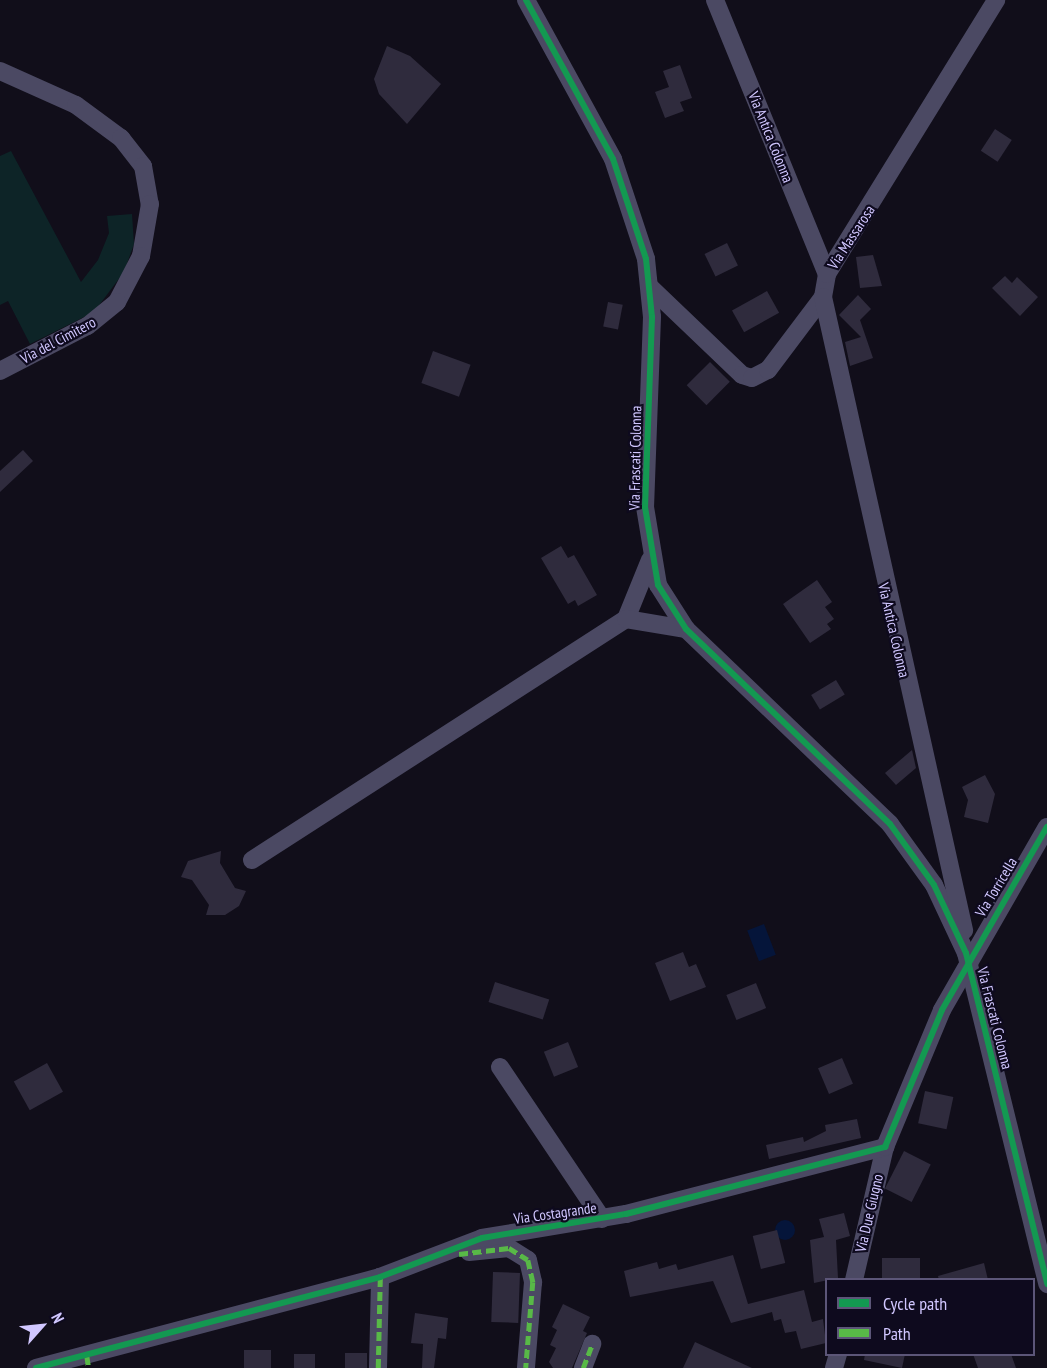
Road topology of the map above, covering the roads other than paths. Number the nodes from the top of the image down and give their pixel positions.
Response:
1 (526, 0) edge
2 (715, 0) edge
3 (996, 0) edge
4 (0, 71) edge
5 (827, 274) junction
6 (650, 287) junction
7 (823, 297) junction
8 (0, 371) edge
9 (651, 555) junction
10 (626, 619) junction
11 (686, 629) junction
12 (1047, 827) edge
13 (252, 861) dead end
14 (968, 961) junction
15 (500, 1067) dead end
16 (885, 1147) junction
17 (602, 1219) junction
18 (1040, 1241) edge
19 (426, 1259) junction
20 (380, 1277) junction
21 (855, 1278) edge
22 (1031, 1278) edge
23 (1047, 1284) edge
24 (592, 1344) dead end
25 (88, 1362) edge
26 (36, 1368) edge
27 (378, 1368) edge
28 (526, 1368) edge
29 (583, 1368) edge

1 - 6 street, Via Frascati Colonna
2 - 5 street, Via Antica Colonna
3 - 5 street, Via Massarosa
4 - 8 street, Via del Cimitero
5 - 7 street, Via Massarosa
6 - 7 street, Via Massarosa
6 - 9 street, Via Frascati Colonna
7 - 14 street, Via Antica Colonna
9 - 10 street
9 - 11 street, Via Frascati Colonna
10 - 11 street
10 - 13 street
11 - 14 street, Via Frascati Colonna
12 - 14 street, Via Torricella
14 - 16 street
14 - 18 street, Via Frascati Colonna
15 - 17 street
16 - 17 street, Via Costagrande
16 - 21 street, Via Due Giugno
17 - 19 street, Via Costagrande
18 - 22 street
18 - 23 street, Via Frascati Colonna
19 - 20 street, Via Costagrande
19 - 28 street
20 - 25 street, Via Costagrande
20 - 27 street
24 - 29 street
25 - 26 street, Via Costagrande

